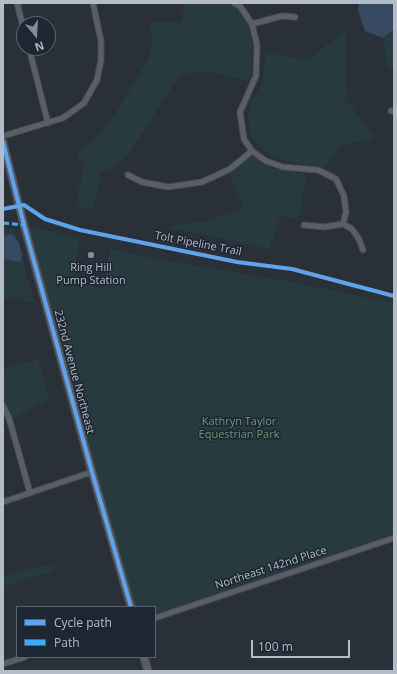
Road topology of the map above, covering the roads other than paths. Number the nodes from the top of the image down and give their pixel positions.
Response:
1 (17, 3) edge
2 (93, 3) edge
3 (234, 3) edge
4 (20, 16) edge
5 (295, 17) dead end
6 (252, 24) junction
7 (31, 56) edge
8 (48, 123) junction
9 (3, 136) edge
10 (3, 142) edge
11 (252, 151) junction
12 (128, 175) dead end
13 (343, 224) junction
14 (304, 225) dead end
15 (362, 250) dead end
16 (3, 406) edge
17 (92, 472) junction
18 (30, 493) junction
19 (3, 502) edge
20 (394, 538) edge
21 (131, 606) edge
22 (156, 618) edge
23 (22, 658) edge
24 (144, 658) edge
25 (3, 664) edge
26 (148, 671) edge

1 - 4 street
2 - 8 street
3 - 6 street
5 - 6 street
6 - 11 street
7 - 8 street
8 - 9 street
10 - 17 street, 232nd Avenue Northeast
11 - 12 street
11 - 13 street
13 - 14 street
13 - 15 street
16 - 18 street
17 - 18 street
17 - 21 street, 232nd Avenue Northeast
18 - 19 street
20 - 22 street, Northeast 142nd Place
23 - 25 street
24 - 26 street

